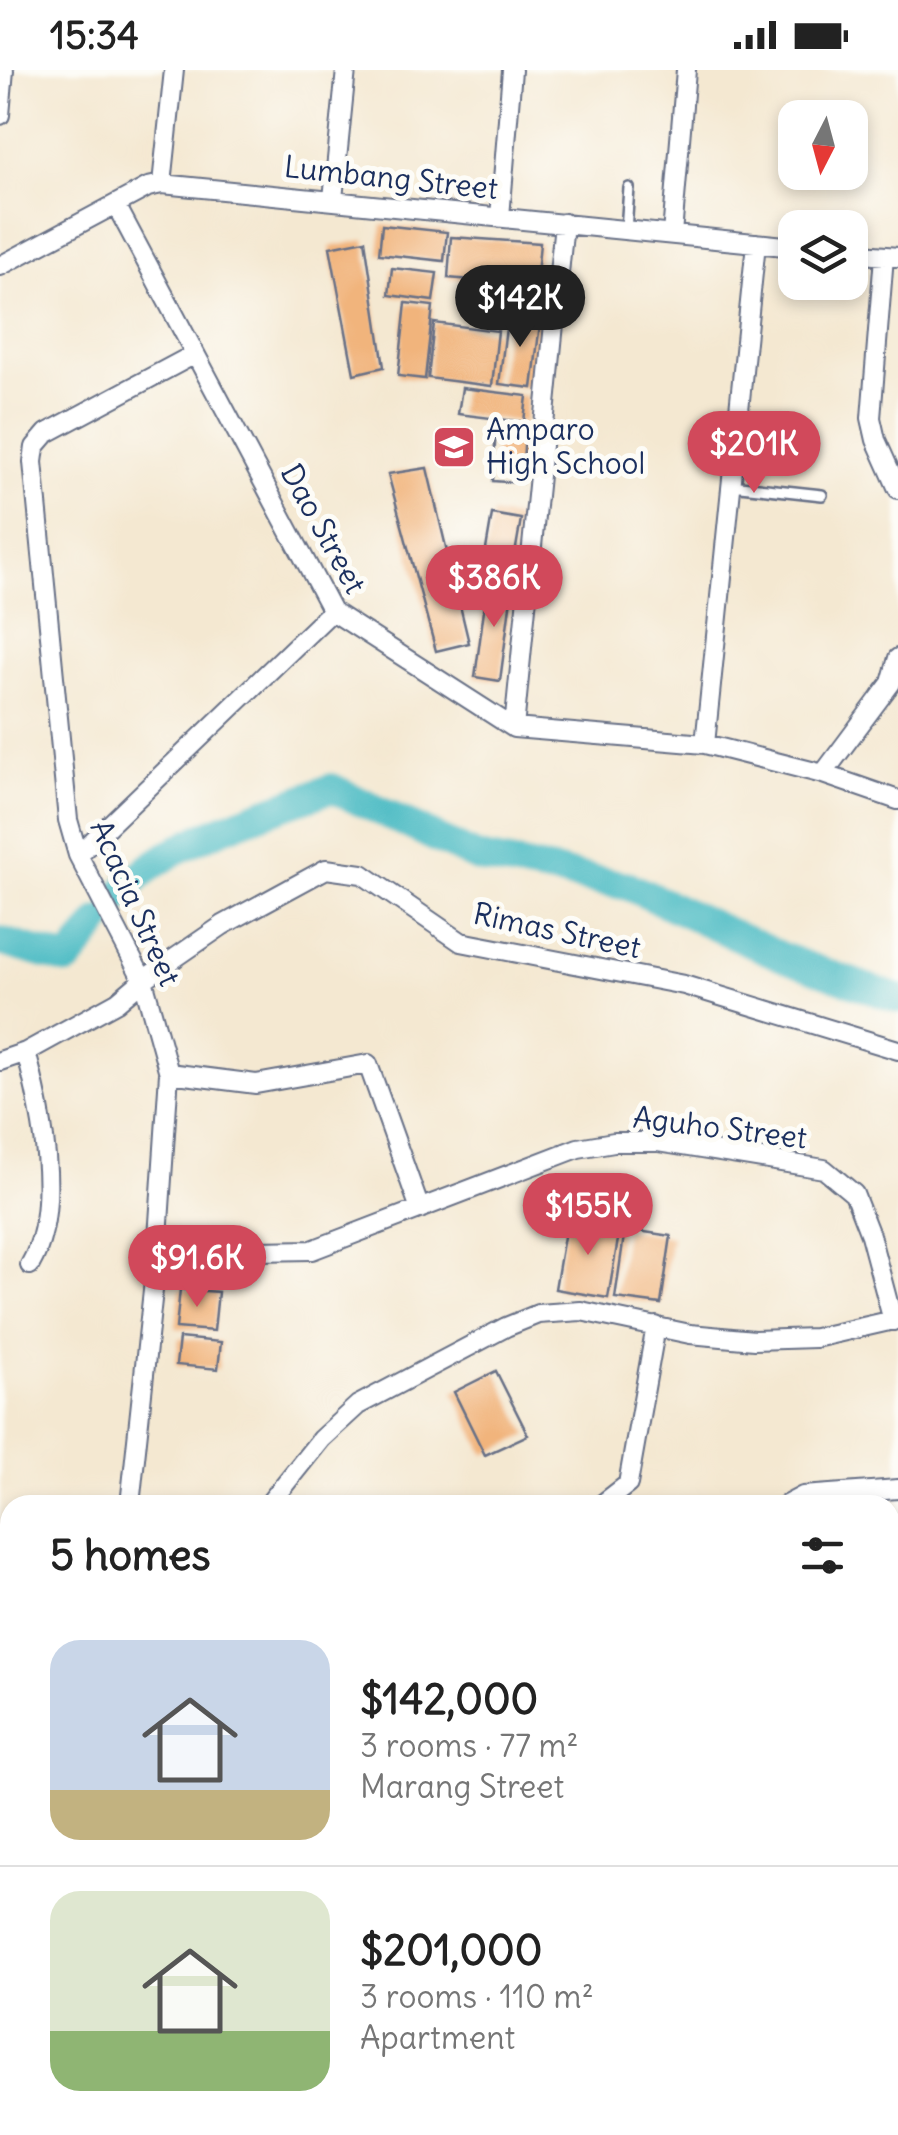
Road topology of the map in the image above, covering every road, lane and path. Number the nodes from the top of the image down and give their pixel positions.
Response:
1 (4, 70) edge
2 (174, 70) edge
3 (346, 70) edge
4 (512, 70) edge
5 (686, 70) edge
6 (0, 115) edge
7 (162, 184) junction
8 (629, 188) dead end
9 (333, 200) junction
10 (116, 205) junction
11 (500, 217) junction
12 (564, 223) junction
13 (626, 230) junction
14 (672, 234) junction
15 (756, 243) junction
16 (778, 245) edge
17 (891, 257) edge
18 (0, 266) edge
19 (472, 296) dead end
20 (556, 304) junction
21 (195, 354) junction
22 (732, 484) junction
23 (898, 489) edge
24 (822, 494) dead end
25 (332, 611) junction
26 (898, 658) edge
27 (514, 728) junction
28 (705, 744) junction
29 (823, 774) junction
30 (898, 800) edge
31 (78, 856) junction
32 (143, 980) junction
33 (898, 1050) edge
34 (26, 1052) junction
35 (0, 1061) edge
36 (169, 1073) junction
37 (420, 1209) junction
38 (157, 1252) junction
39 (30, 1265) dead end
40 (896, 1320) edge
41 (656, 1326) junction
42 (898, 1489) edge
43 (131, 1495) edge
44 (276, 1495) edge
45 (614, 1495) edge
46 (817, 1495) edge

1 - 6 street
2 - 7 street
3 - 9 street
4 - 11 street
5 - 14 street
7 - 9 street, Lumbang Street
7 - 10 street, Lumbang Street
8 - 13 lane
9 - 11 street, Lumbang Street
10 - 18 street, Lumbang Street
10 - 21 street, Dao Street
11 - 12 street, Lumbang Street
12 - 13 street, Lumbang Street
12 - 20 street
13 - 14 street, Lumbang Street
14 - 15 street, Lumbang Street
15 - 16 street, Lumbang Street
15 - 22 street
17 - 23 street
19 - 20 lane
20 - 27 street
21 - 25 street, Dao Street
21 - 31 street, Acacia Street
22 - 24 lane
22 - 28 street
25 - 27 street, Dao Street
25 - 31 street
26 - 29 street
27 - 28 street, Dao Street
28 - 29 street, Dao Street
29 - 30 street, Dao Street
31 - 32 street, Acacia Street
32 - 33 street, Rimas Street
32 - 34 street, Rimas Street
32 - 36 street, Acacia Street
34 - 35 street, Rimas Street
34 - 39 street
36 - 37 street
36 - 38 street, Acacia Street
37 - 38 street, Aguho Street
37 - 40 street, Aguho Street
38 - 43 street, Acacia Street
40 - 41 street
41 - 44 street
41 - 45 street
42 - 46 street

